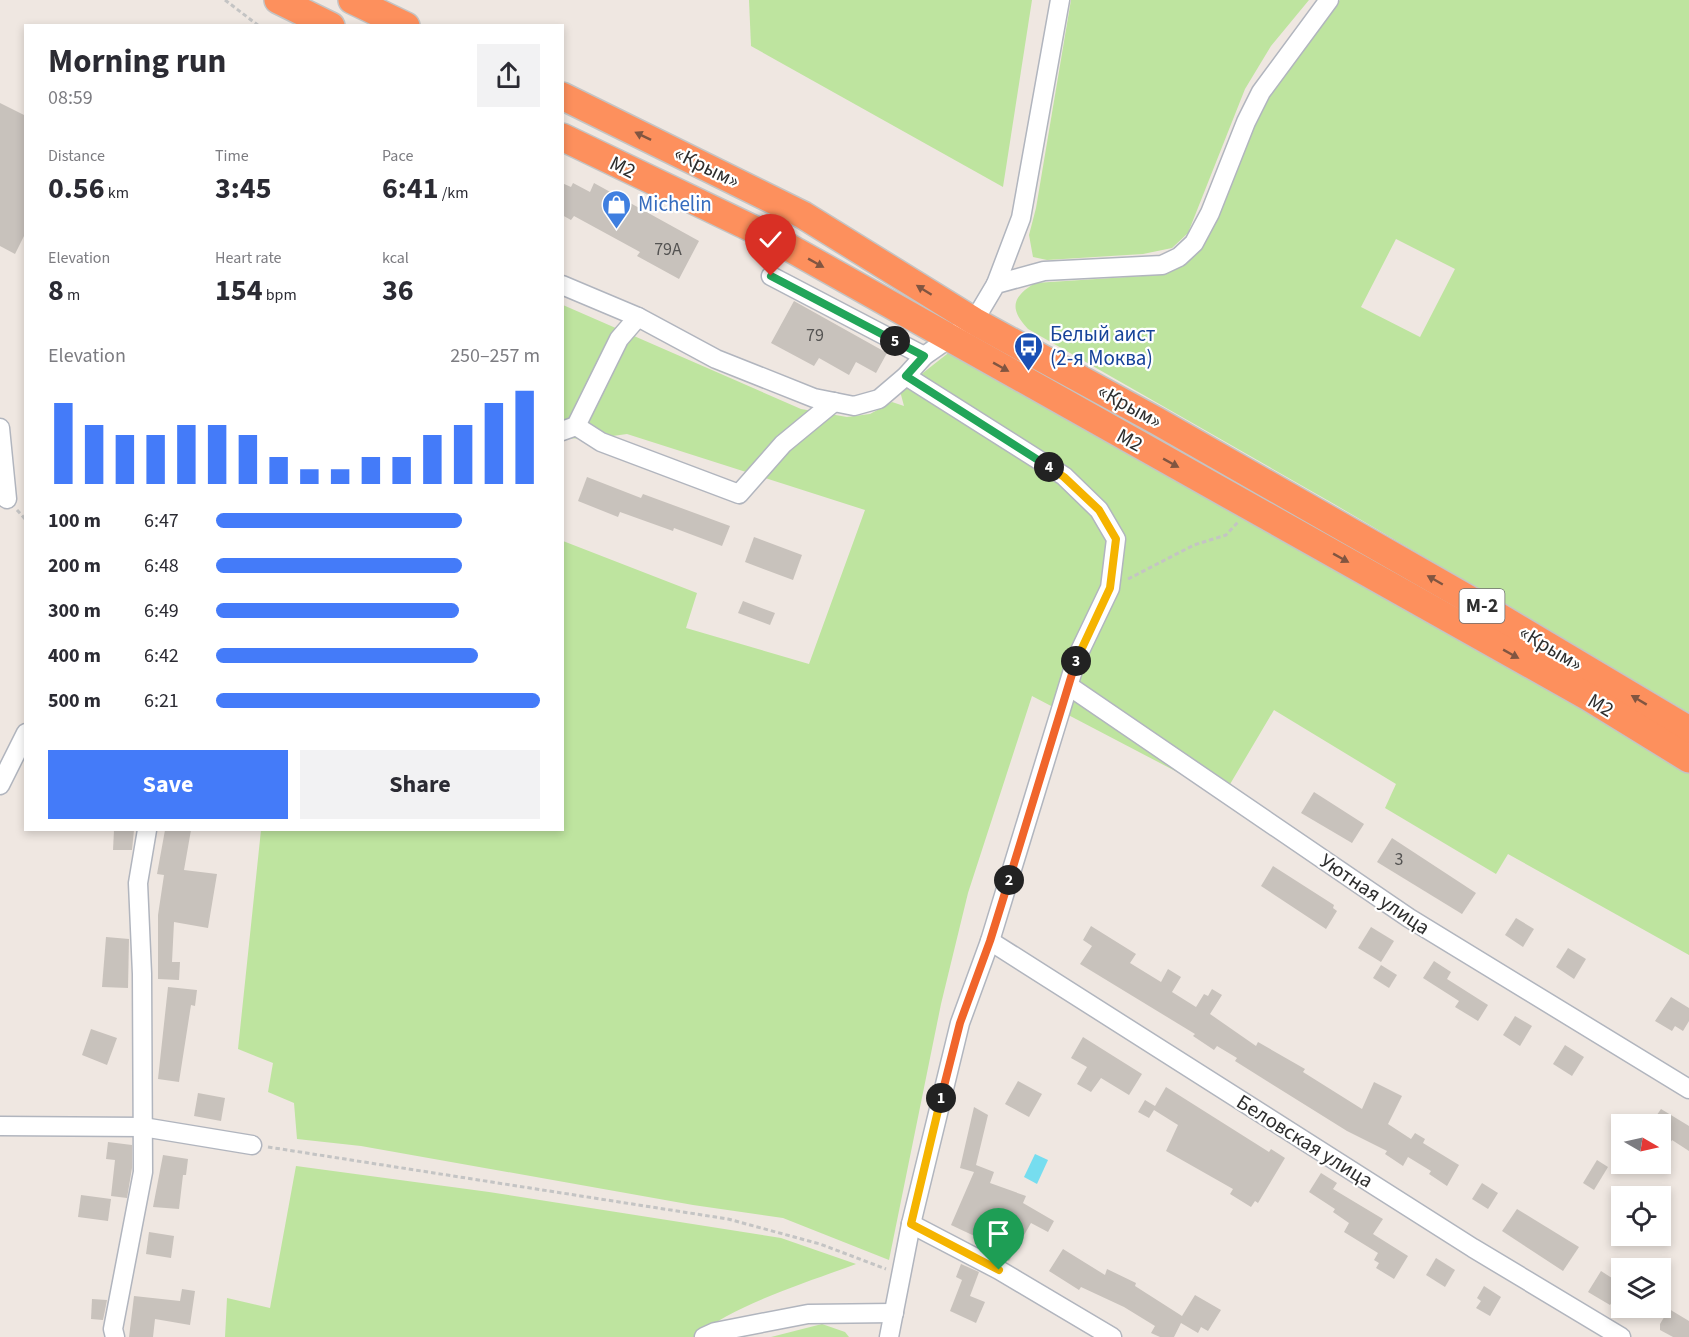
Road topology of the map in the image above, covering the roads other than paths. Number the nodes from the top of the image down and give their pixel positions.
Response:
1 (278, 0) edge
2 (352, 0) edge
3 (1060, 0) edge
4 (1329, 0) edge
5 (327, 24) edge
6 (402, 24) edge
7 (564, 97) edge
8 (564, 138) edge
9 (771, 276) dead end
10 (996, 284) junction
11 (564, 286) edge
12 (638, 317) junction
13 (974, 321) junction
14 (950, 339) junction
15 (924, 356) junction
16 (906, 376) junction
17 (834, 402) junction
18 (0, 428) edge
19 (569, 429) edge
20 (7, 499) dead end
21 (1069, 686) junction
22 (1689, 730) edge
23 (24, 736) edge
24 (15, 752) junction
25 (1689, 759) edge
26 (0, 765) edge
27 (0, 785) edge
28 (147, 831) edge
29 (990, 941) junction
30 (1689, 1089) edge
31 (0, 1126) edge
32 (143, 1127) junction
33 (252, 1145) road end
34 (911, 1224) junction
35 (894, 1313) junction
36 (115, 1337) edge
37 (704, 1337) edge
38 (889, 1337) edge
39 (1112, 1337) edge
40 (1621, 1337) edge

1 - 5 highway
2 - 6 highway
3 - 10 street
4 - 10 street
13 -> 7 highway, «Крым» / М-2
8 -> 14 highway, М2
9 - 15 street
10 - 13 street
11 - 12 street
12 - 17 street
12 - 19 street
13 - 14 street
22 -> 13 highway, «Крым» / М-2
14 - 15 street
14 -> 25 highway, М2
15 - 16 street
16 - 17 street
16 - 21 street
17 - 19 street
18 - 20 street
21 - 29 street
21 - 30 street, Уютная улица
23 - 24 street
24 - 26 street
24 - 27 street
28 - 32 street
29 - 34 street
29 - 40 street, Беловская улица
31 - 32 street
32 - 33 street
32 - 36 street
34 - 35 street
34 - 39 street
35 - 37 street
35 - 38 street

